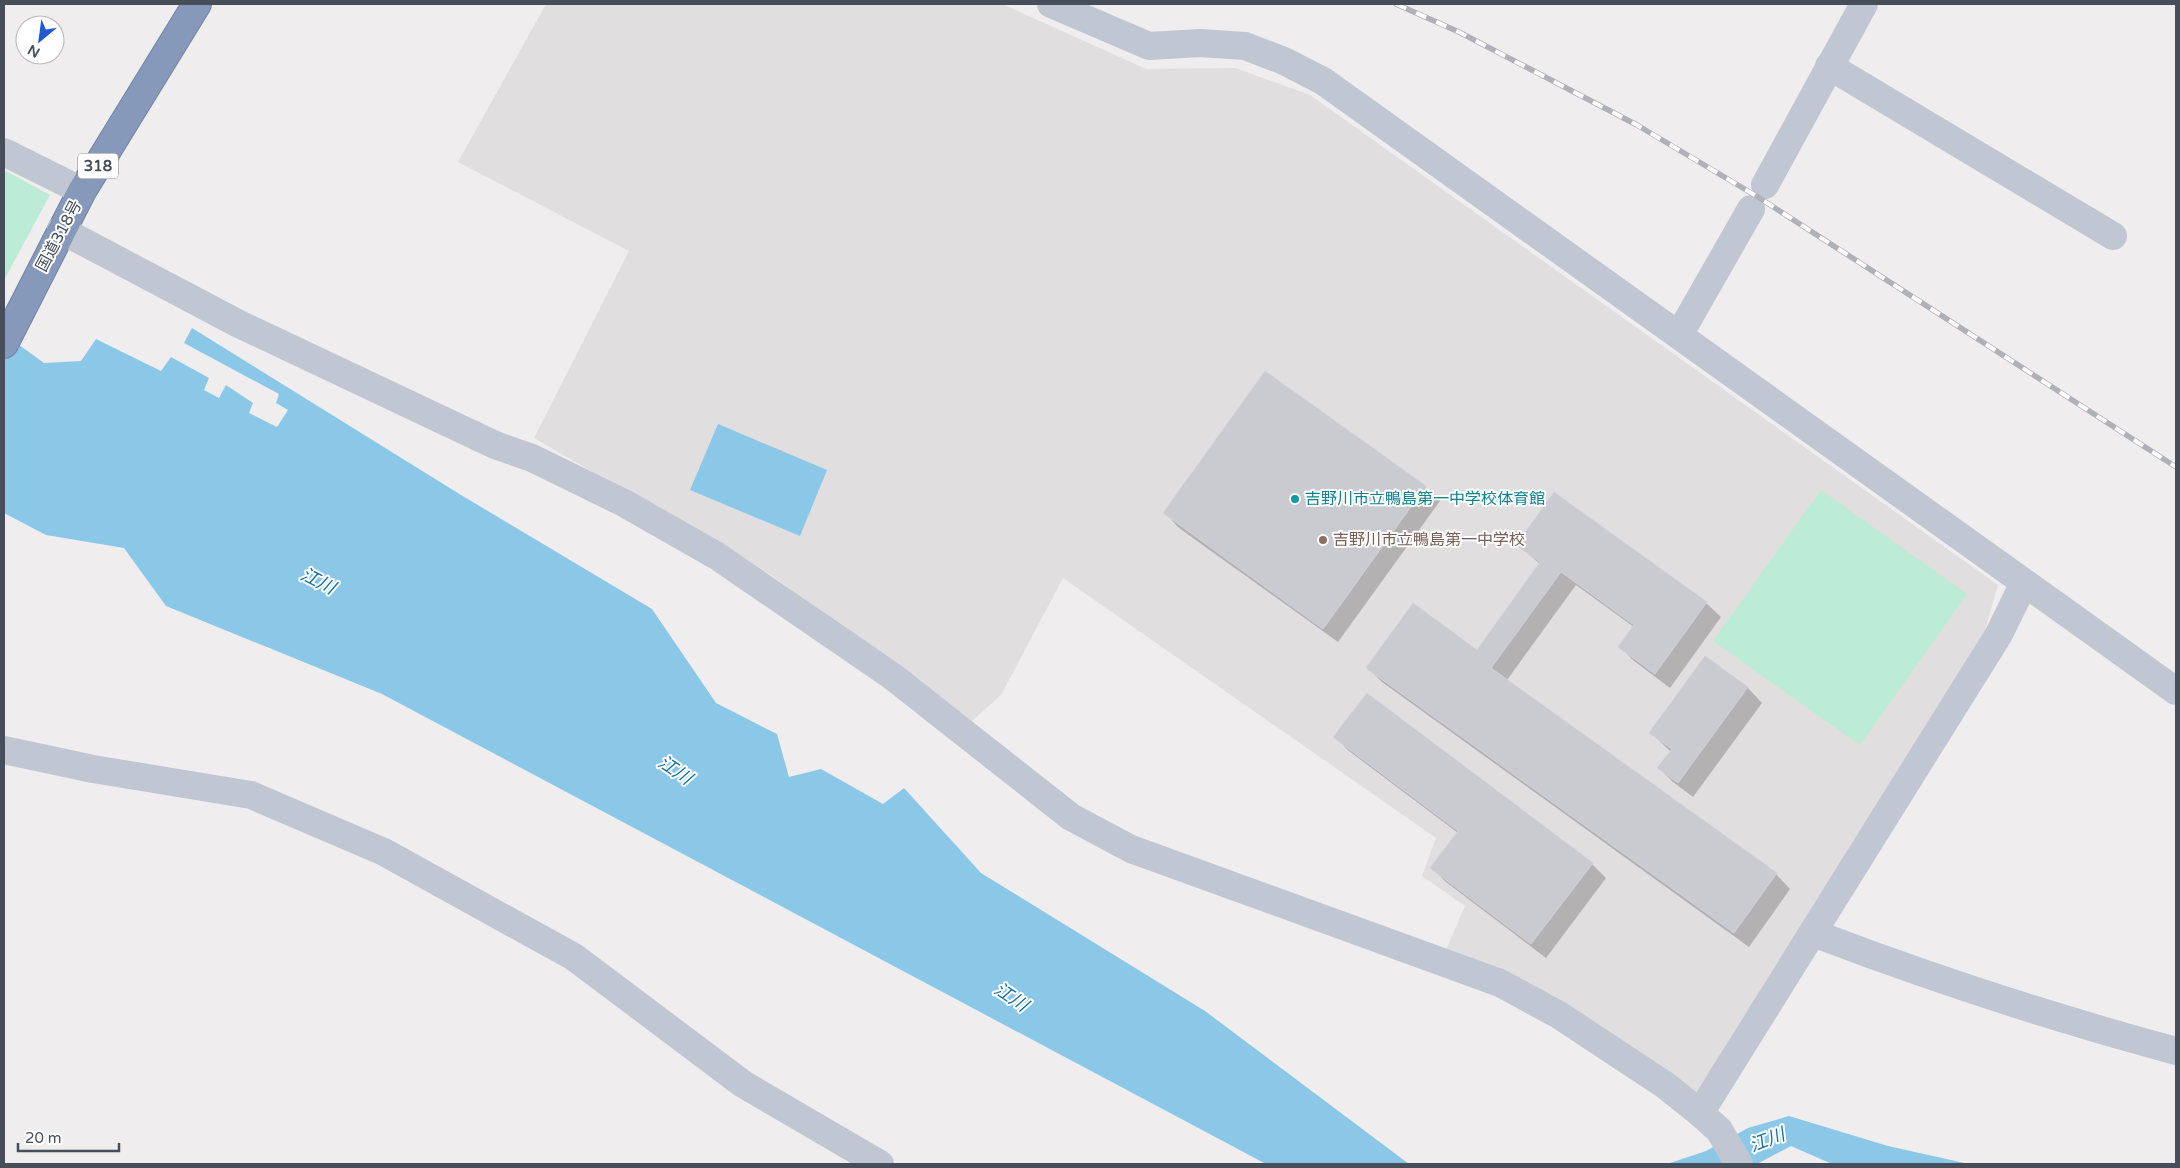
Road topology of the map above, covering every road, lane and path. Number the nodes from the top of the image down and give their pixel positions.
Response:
1 (197, 4) edge
2 (1051, 4) edge
3 (1864, 4) edge
4 (1829, 66) junction
5 (4, 152) edge
6 (1765, 184) dead end
7 (82, 191) junction
8 (1752, 209) dead end
9 (61, 230) junction
10 (2113, 236) dead end
11 (1679, 335) junction
12 (6, 339) edge
13 (2024, 583) junction
14 (2176, 691) edge
15 (4, 750) edge
16 (1813, 933) junction
17 (2176, 1051) edge
18 (1709, 1122) junction
19 (880, 1164) edge
20 (1739, 1164) edge

1 - 7 highway, 国道318号 / 318
2 - 11 street
3 - 4 street
4 - 6 street
4 - 10 street
5 - 7 street
7 - 9 highway, 国道318号 / 318
8 - 11 street
9 - 12 highway, 国道318号 / 318
9 - 18 street
11 - 13 street
13 - 14 street
13 - 16 street
15 - 19 street
16 - 17 street
16 - 18 street
18 - 20 street

